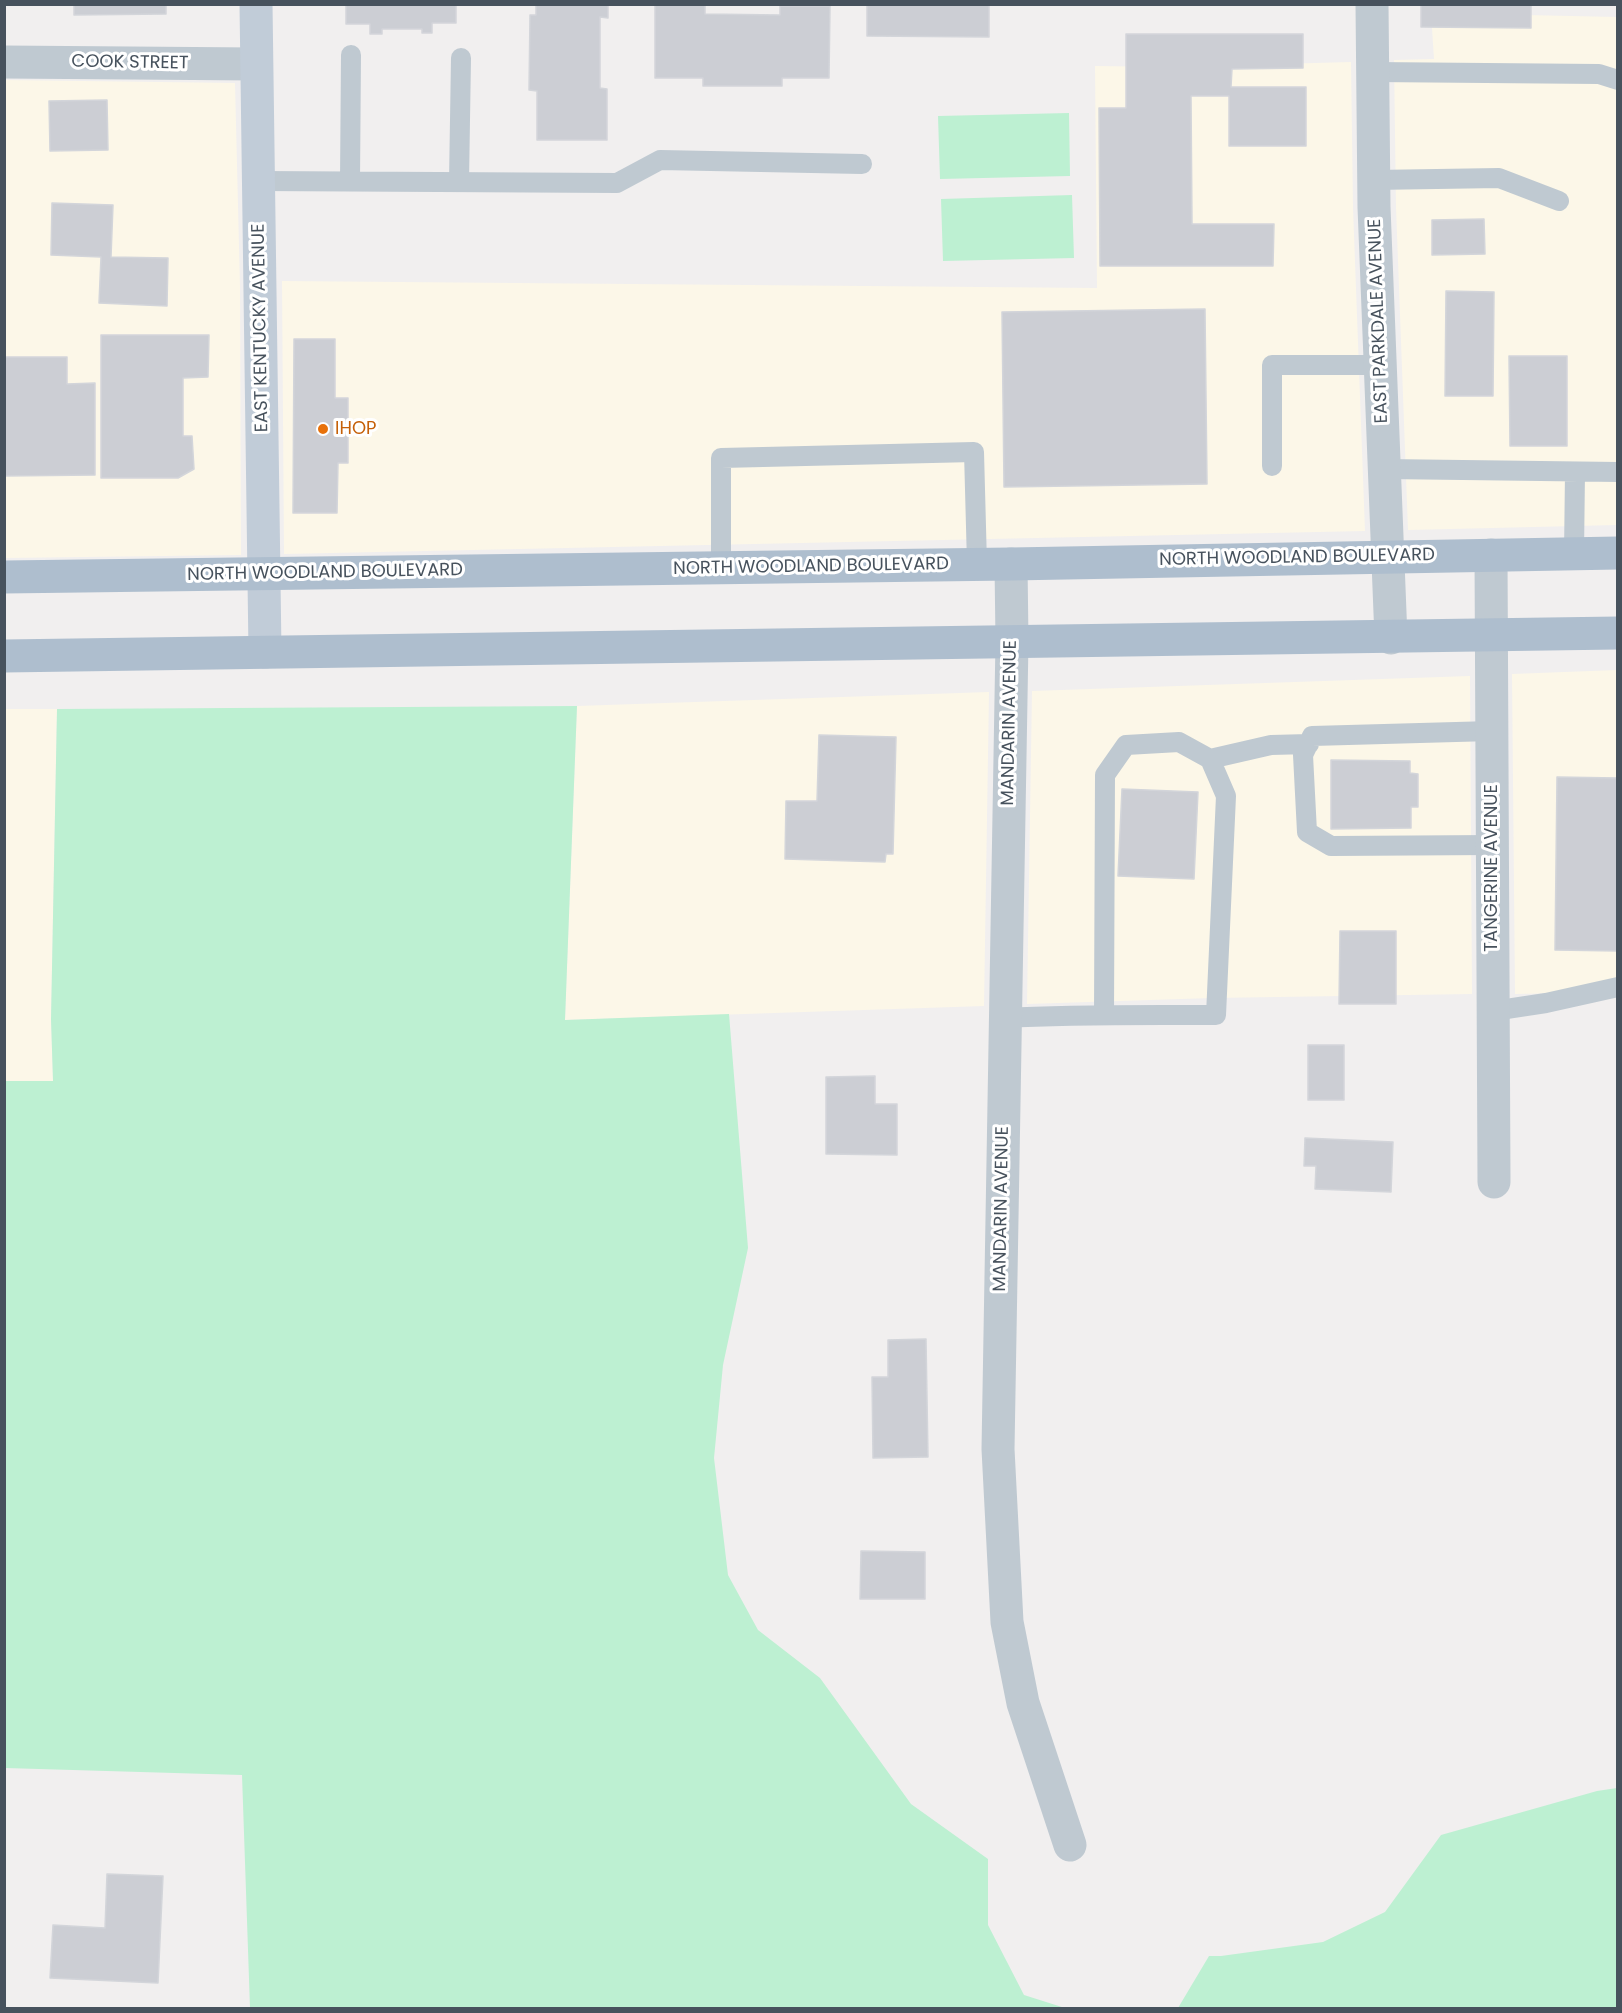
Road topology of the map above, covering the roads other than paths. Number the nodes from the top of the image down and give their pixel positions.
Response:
1 (256, 4) edge
2 (1372, 4) edge
3 (351, 54) dead end
4 (461, 58) dead end
5 (4, 62) edge
6 (256, 64) junction
7 (1373, 72) junction
8 (1617, 80) edge
9 (862, 164) dead end
10 (1374, 180) junction
11 (259, 181) junction
12 (350, 181) junction
13 (459, 182) junction
14 (1559, 201) dead end
15 (1381, 365) junction
16 (1272, 466) dead end
17 (1385, 469) junction
18 (1575, 472) junction
19 (1617, 472) edge
20 (1617, 553) edge
21 (1574, 554) junction
22 (1491, 555) junction
23 (1388, 556) junction
24 (977, 564) junction
25 (1011, 564) junction
26 (721, 568) junction
27 (263, 573) junction
28 (4, 577) edge
29 (1617, 633) edge
30 (1491, 635) junction
31 (1391, 638) junction
32 (1012, 641) junction
33 (265, 652) junction
34 (4, 656) edge
35 (1492, 731) junction
36 (1308, 744) junction
37 (1210, 759) junction
38 (1492, 845) junction
39 (1617, 987) edge
40 (1493, 1011) junction
41 (1104, 1015) junction
42 (1005, 1018) junction
43 (1494, 1182) dead end
44 (1070, 1845) dead end

1 - 6 street, EAST KENTUCKY AVENUE
2 - 7 street, EAST PARKDALE AVENUE
3 - 12 lane
4 - 13 lane
5 - 6 street, COOK STREET
6 - 11 street, EAST KENTUCKY AVENUE
7 - 8 lane
7 - 10 street, EAST PARKDALE AVENUE
9 - 13 lane
10 - 14 lane
10 - 15 street, EAST PARKDALE AVENUE
11 - 12 lane
11 - 27 street, EAST KENTUCKY AVENUE
12 - 13 lane
15 - 16 lane
15 - 17 street, EAST PARKDALE AVENUE
17 - 18 lane
17 - 23 street, EAST PARKDALE AVENUE
18 - 19 lane
18 - 21 lane
20 - 21 main road, NORTH WOODLAND BOULEVARD
21 - 22 main road, NORTH WOODLAND BOULEVARD
22 - 23 main road, NORTH WOODLAND BOULEVARD
22 - 30 street, TANGERINE AVENUE
23 - 25 main road, NORTH WOODLAND BOULEVARD
23 - 31 street, EAST PARKDALE AVENUE
24 - 25 main road, NORTH WOODLAND BOULEVARD
24 - 26 main road, NORTH WOODLAND BOULEVARD
24 - 26 lane
25 - 32 street, MANDARIN AVENUE
26 - 27 main road, NORTH WOODLAND BOULEVARD
27 - 28 main road, NORTH WOODLAND BOULEVARD
27 - 33 street, EAST KENTUCKY AVENUE
29 - 30 main road
30 - 31 main road
30 - 35 street, TANGERINE AVENUE
31 - 32 main road
32 - 33 main road
32 - 42 street, MANDARIN AVENUE
33 - 34 main road
35 - 36 lane
35 - 38 street, TANGERINE AVENUE
36 - 37 lane
36 - 38 lane
37 - 41 lane
37 - 41 lane
38 - 40 street, TANGERINE AVENUE
39 - 40 lane
40 - 43 street, TANGERINE AVENUE
41 - 42 lane
42 - 44 street, MANDARIN AVENUE

